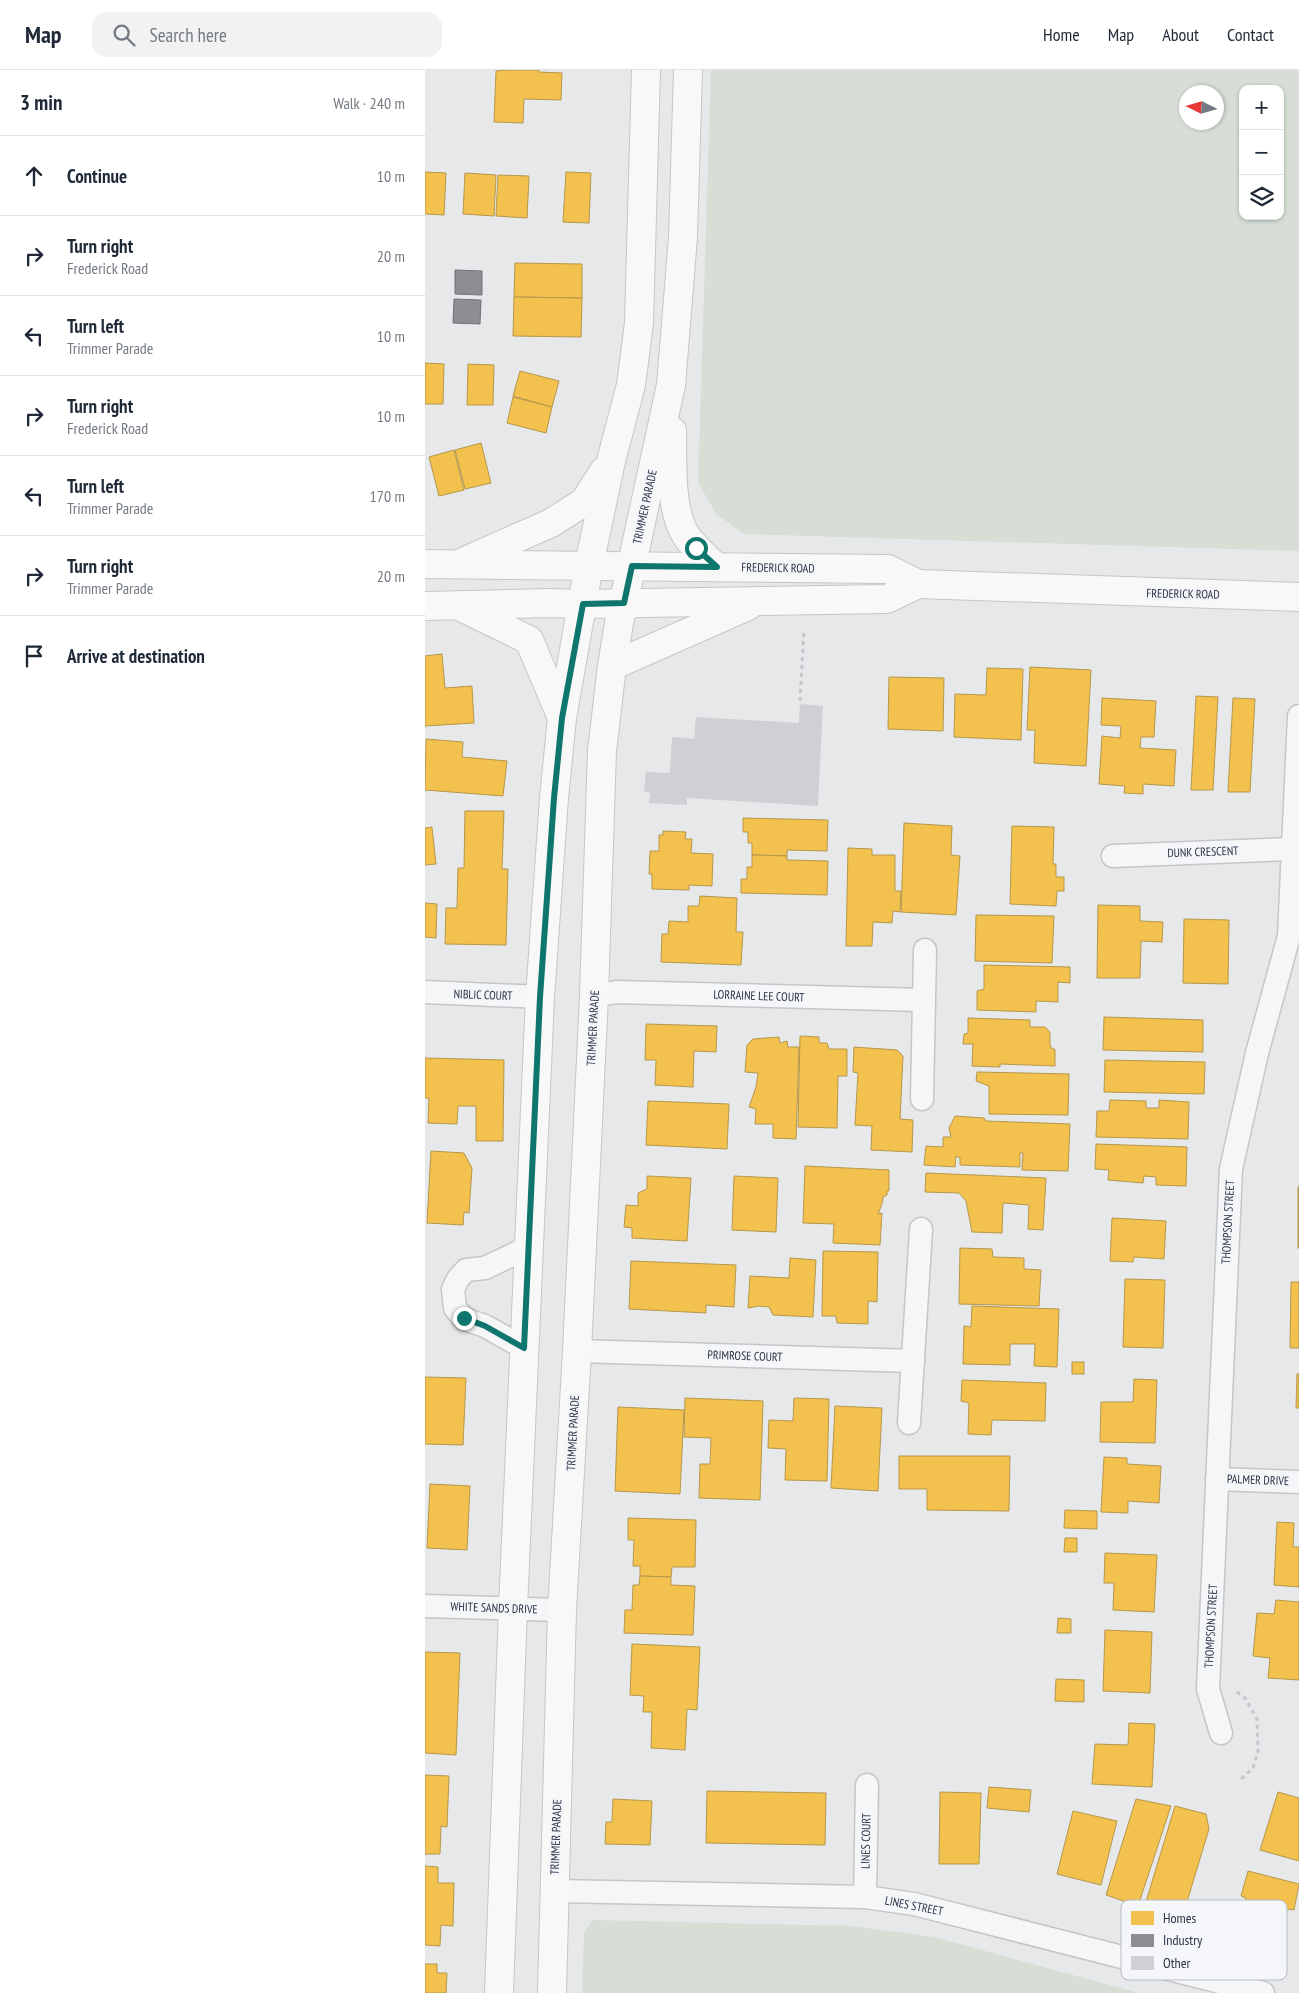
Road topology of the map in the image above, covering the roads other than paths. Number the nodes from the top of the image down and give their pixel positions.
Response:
1 (646, 70) edge
2 (688, 70) edge
3 (671, 384) junction
4 (611, 461) junction
5 (425, 564) edge
6 (459, 564) junction
7 (589, 565) junction
8 (632, 566) junction
9 (717, 567) junction
10 (917, 584) junction
11 (1299, 597) edge
12 (756, 602) junction
13 (624, 603) junction
14 (583, 604) junction
15 (425, 606) edge
16 (458, 606) junction
17 (612, 666) junction
18 (1299, 716) edge
19 (562, 718) junction
20 (1292, 849) junction
21 (1113, 856) dead end
22 (925, 950) dead end
23 (425, 992) edge
24 (594, 996) junction
25 (540, 997) junction
26 (923, 1000) junction
27 (922, 1099) dead end
28 (921, 1229) dead end
29 (529, 1248) junction
30 (524, 1348) junction
31 (577, 1351) junction
32 (913, 1361) junction
33 (909, 1423) dead end
34 (1217, 1479) junction
35 (1299, 1482) edge
36 (425, 1606) edge
37 (513, 1608) junction
38 (562, 1610) junction
39 (1221, 1733) dead end
40 (867, 1785) dead end
41 (555, 1891) junction
42 (865, 1897) junction
43 (1121, 1957) edge
44 (1212, 1980) edge
45 (499, 1993) edge
46 (552, 1993) edge
47 (1263, 1993) edge

1 - 4 main road
2 - 3 main road, TRIMMER PARADE
3 - 8 main road, TRIMMER PARADE
3 - 9 main road
4 - 6 main road
4 - 7 main road
5 - 6 main road, FREDERICK ROAD
6 - 7 main road, FREDERICK ROAD
7 - 8 main road, FREDERICK ROAD
7 - 14 main road
8 - 9 main road, FREDERICK ROAD
8 - 13 main road, TRIMMER PARADE
9 - 10 main road, FREDERICK ROAD
10 - 11 main road, FREDERICK ROAD
10 - 12 main road, FREDERICK ROAD
12 - 13 main road, FREDERICK ROAD
12 - 17 main road
13 - 14 main road, FREDERICK ROAD
13 - 17 main road, TRIMMER PARADE
14 - 16 main road, FREDERICK ROAD
14 - 19 main road
15 - 16 main road, FREDERICK ROAD
16 - 19 main road
17 - 24 main road, TRIMMER PARADE
18 - 20 street, THOMPSON STREET
19 - 25 main road
20 - 21 street, DUNK CRESCENT
20 - 34 street, THOMPSON STREET
22 - 26 street
23 - 25 street, NIBLIC COURT
24 - 26 street, LORRAINE LEE COURT
24 - 31 main road, TRIMMER PARADE
25 - 29 main road
26 - 27 street
28 - 32 street
29 - 30 main road
29 - 30 street
30 - 37 main road
31 - 32 street, PRIMROSE COURT
31 - 38 main road, TRIMMER PARADE
32 - 33 street
34 - 35 street, PALMER DRIVE
34 - 39 street, THOMPSON STREET
36 - 37 street, WHITE SANDS DRIVE
37 - 38 street, WHITE SANDS DRIVE
37 - 45 main road
38 - 41 main road, TRIMMER PARADE
40 - 42 street, LINES COURT
41 - 42 street, LINES STREET
41 - 46 main road, TRIMMER PARADE
42 - 43 street, LINES STREET
44 - 47 street, LINES STREET

